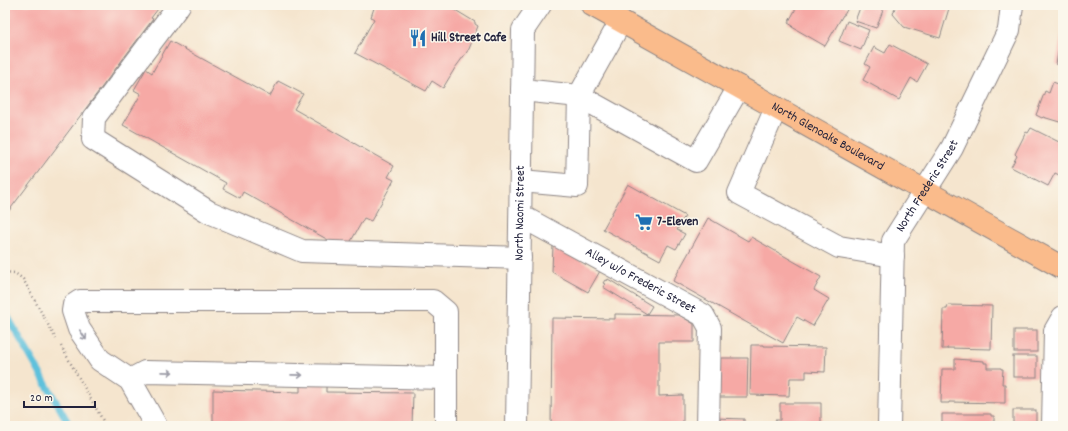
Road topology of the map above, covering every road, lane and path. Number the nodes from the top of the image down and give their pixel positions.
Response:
1 (179, 5) edge
2 (540, 5) edge
3 (592, 5) edge
4 (1012, 5) edge
5 (621, 21) junction
6 (739, 87) junction
7 (522, 90) junction
8 (579, 96) junction
9 (776, 108) junction
10 (521, 181) junction
11 (925, 191) junction
12 (520, 216) junction
13 (893, 256) junction
14 (520, 258) junction
15 (1063, 268) edge
16 (5, 272) edge
17 (1063, 317) edge
18 (56, 339) dead end
19 (60, 346) dead end
20 (446, 378) junction
21 (130, 380) junction
22 (106, 426) edge
23 (156, 426) edge
24 (446, 426) edge
25 (517, 426) edge
26 (708, 426) edge
27 (889, 426) edge
28 (1053, 426) edge

1 - 14 street
2 - 7 street, North Naomi Street
3 - 5 main road, North Glenoaks Boulevard
4 - 11 street, North Frederic Street
5 - 6 main road, North Glenoaks Boulevard
5 - 8 street
6 - 8 street
6 - 9 main road, North Glenoaks Boulevard
7 - 8 street
7 - 10 street, North Naomi Street
8 - 10 street
9 - 11 main road, North Glenoaks Boulevard
9 - 13 street
10 - 12 street, North Naomi Street
11 - 13 street, North Frederic Street
11 - 15 main road, North Glenoaks Boulevard
12 - 14 street, North Naomi Street
12 - 26 street, Alley w/o Frederic Street
13 - 27 street, North Frederic Street
14 - 25 street, North Naomi Street
16 - 18 path
17 - 28 street
19 - 22 path
21 -> 20 street
20 -> 21 street
20 - 24 street
21 - 23 street

